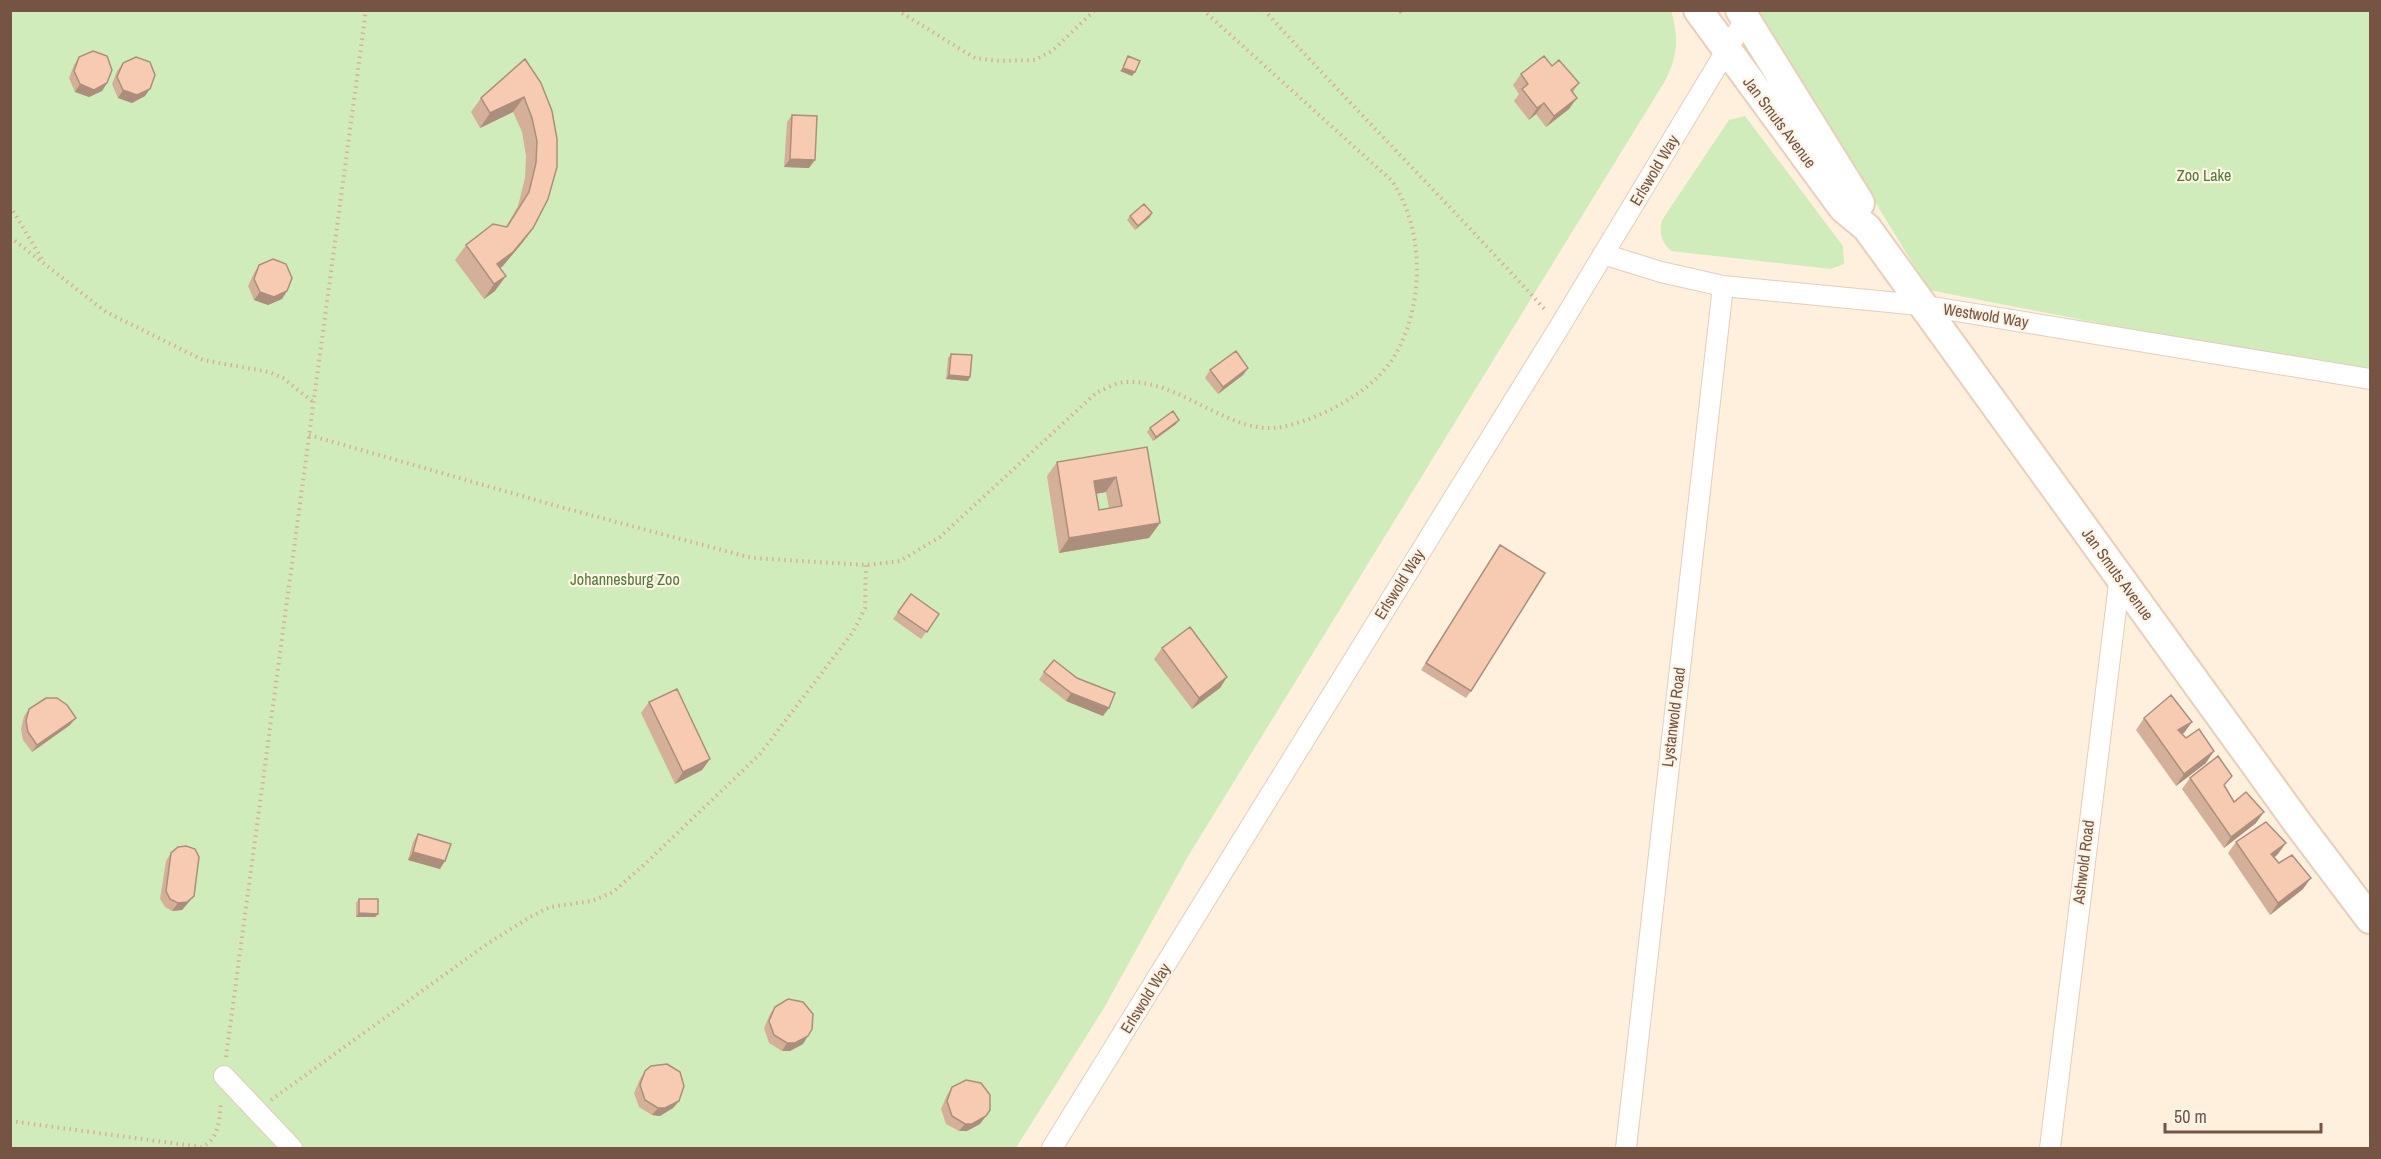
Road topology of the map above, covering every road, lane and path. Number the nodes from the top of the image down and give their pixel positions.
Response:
1 (366, 10) edge
2 (897, 10) edge
3 (1095, 10) edge
4 (1203, 10) edge
5 (1264, 10) edge
6 (1698, 10) edge
7 (1743, 14) edge
8 (1727, 51) junction
9 (10, 206) edge
10 (1867, 228) junction
11 (10, 237) edge
12 (1603, 254) junction
13 (44, 262) junction
14 (1723, 286) junction
15 (1920, 305) junction
16 (1560, 326) junction
17 (2370, 380) edge
18 (314, 402) junction
19 (309, 435) junction
20 (866, 565) junction
21 (2120, 576) junction
22 (2370, 920) edge
23 (224, 1076) junction
24 (256, 1110) junction
25 (10, 1121) edge
26 (292, 1149) edge
27 (1052, 1149) edge
28 (1626, 1149) edge
29 (2050, 1149) edge

1 - 18 path
2 - 3 path
4 - 20 path
5 - 16 path
6 - 8 main road, Jan Smuts Avenue
7 - 8 street, Erlswold Way
7 - 10 main road, Jan Smuts Avenue
8 - 10 main road, Jan Smuts Avenue
8 - 12 street, Erlswold Way
9 - 13 path
10 - 15 main road, Jan Smuts Avenue
11 - 13 path
12 - 14 street, Westwold Way
12 - 16 street, Erlswold Way
13 - 18 path
14 - 15 street, Westwold Way
14 - 28 street, Lystanwold Road
15 - 17 street, Westwold Way
15 - 21 main road, Jan Smuts Avenue
16 - 27 street, Erlswold Way
18 - 19 path
19 - 20 path
19 - 23 path
20 - 24 path
21 - 22 main road, Jan Smuts Avenue
21 - 29 street, Ashwold Road
23 - 24 street
23 - 25 path
24 - 26 street

